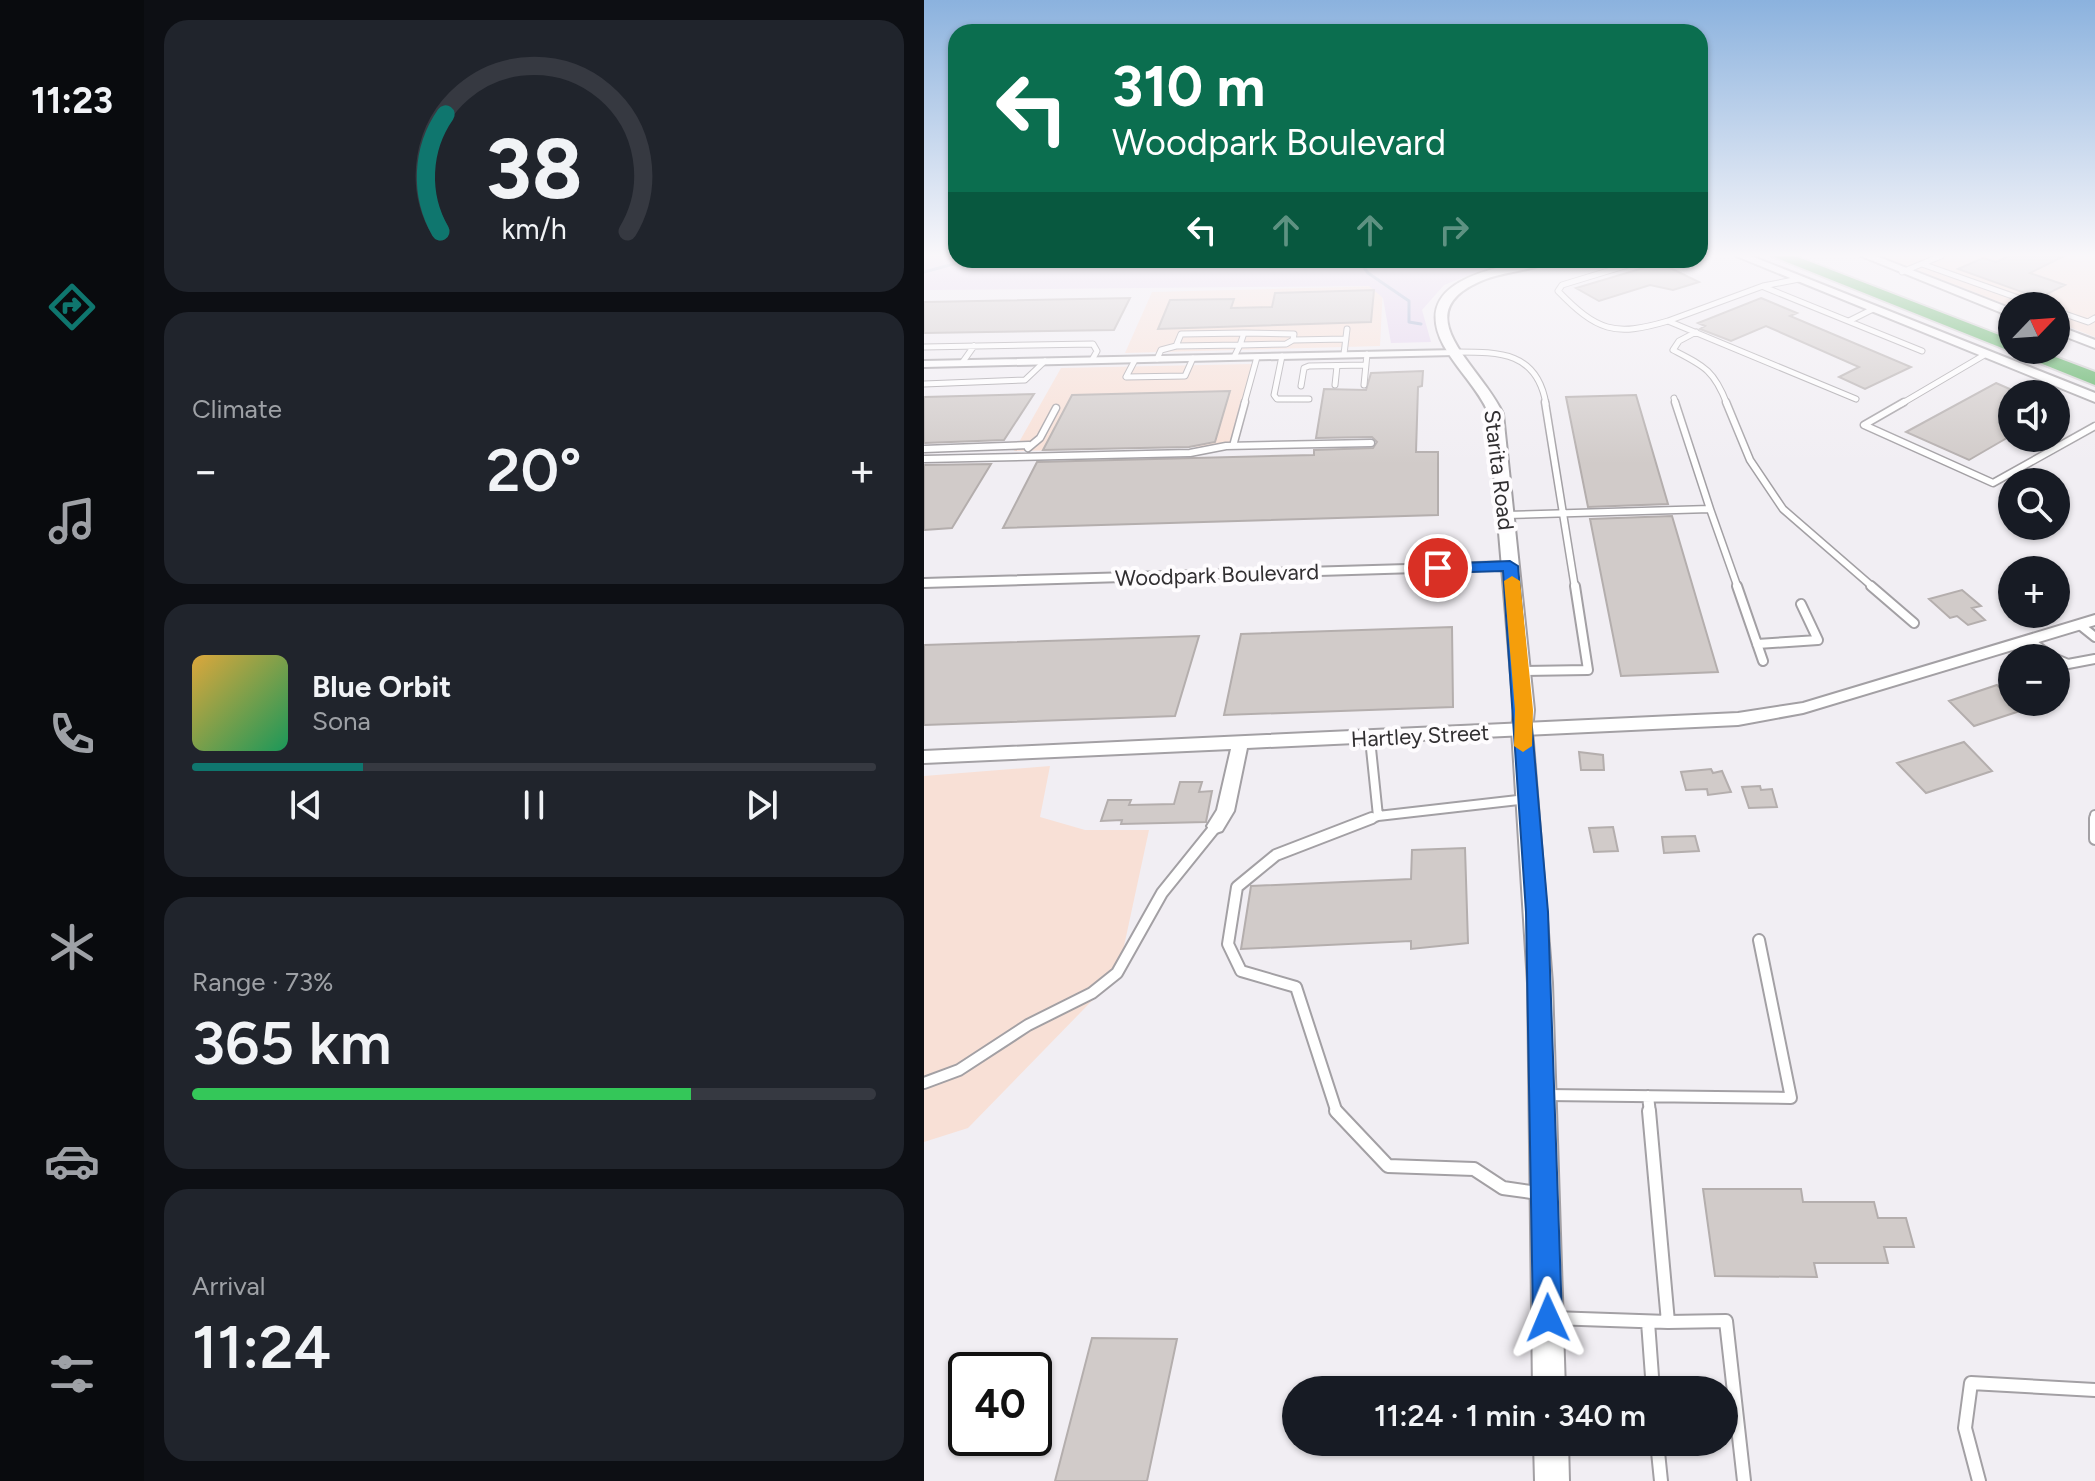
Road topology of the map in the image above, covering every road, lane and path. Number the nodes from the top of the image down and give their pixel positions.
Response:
1 (1441, 325) edge
2 (1595, 325) edge
3 (1652, 325) edge
4 (1678, 325) edge
5 (1859, 325) edge
6 (1913, 325) edge
7 (1956, 325) edge
8 (1347, 329) dead end
9 (1696, 332) junction
10 (1244, 333) junction
11 (2070, 334) edge
12 (1346, 339) junction
13 (1293, 340) junction
14 (1998, 342) edge
15 (2095, 344) edge
16 (1240, 345) junction
17 (974, 346) junction
18 (1176, 346) junction
19 (924, 347) edge
20 (1922, 351) dead end
21 (2070, 351) edge
22 (1454, 352) junction
23 (1344, 354) junction
24 (1986, 354) junction
25 (1282, 356) junction
26 (1234, 357) junction
27 (1257, 357) junction
28 (1193, 358) junction
29 (1157, 359) junction
30 (1366, 359) junction
31 (1092, 360) junction
32 (1135, 360) junction
33 (1045, 361) junction
34 (2095, 361) edge
35 (962, 363) junction
36 (924, 364) edge
37 (2056, 364) edge
38 (1337, 366) junction
39 (2095, 379) edge
40 (924, 384) edge
41 (1335, 385) dead end
42 (1364, 385) dead end
43 (1301, 386) dead end
44 (1674, 398) dead end
45 (2095, 398) edge
46 (1309, 399) dead end
47 (1856, 399) dead end
48 (1056, 408) dead end
49 (2095, 426) edge
50 (1371, 443) dead end
51 (1029, 445) junction
52 (1233, 446) junction
53 (924, 449) edge
54 (1023, 456) junction
55 (924, 459) edge
56 (1710, 509) junction
57 (1565, 513) junction
58 (1506, 515) junction
59 (1510, 566) junction
60 (924, 583) edge
61 (1801, 604) dead end
62 (2087, 622) edge
63 (1914, 623) dead end
64 (2095, 637) edge
65 (2029, 640) junction
66 (1757, 644) junction
67 (2034, 644) edge
68 (2095, 659) edge
69 (1763, 661) dead end
70 (2070, 664) edge
71 (1520, 671) junction
72 (1522, 730) junction
73 (1370, 739) junction
74 (1240, 745) junction
75 (924, 757) edge
76 (1528, 799) junction
77 (2095, 815) edge
78 (1378, 816) junction
79 (1216, 826) joint
80 (2095, 839) edge
81 (1759, 940) dead end
82 (924, 1083) edge
83 (1542, 1095) junction
84 (1648, 1096) junction
85 (1545, 1193) junction
86 (1548, 1318) junction
87 (1648, 1322) junction
88 (1668, 1322) junction
89 (1549, 1376) edge
90 (1652, 1376) edge
91 (2095, 1390) edge
92 (1551, 1456) edge
93 (1658, 1456) edge
94 (1552, 1481) edge
95 (1661, 1481) edge
96 (1744, 1481) edge
97 (1979, 1481) edge

1 - 22 street, Starita Road
2 - 3 lane
4 - 9 lane
5 - 20 lane
6 - 24 street
7 - 14 highway
8 - 12 lane
9 - 47 lane
9 - 63 lane
10 - 13 lane
10 - 16 lane
10 - 18 lane
11 - 15 street
12 - 13 lane
12 - 23 lane
13 - 16 lane
16 - 18 lane
16 - 26 lane
17 - 19 lane
17 - 31 lane
17 - 35 lane
18 - 29 lane
21 - 34 highway
22 - 30 street
22 - 57 lane
22 - 58 street, Starita Road
23 - 25 street
23 - 30 street
24 - 45 street
24 - 49 lane
25 - 27 street
25 - 46 lane
26 - 27 street
26 - 28 street
27 - 52 lane
28 - 29 street
28 - 32 lane
29 - 32 street
30 - 38 lane
30 - 42 lane
31 - 32 street
31 - 33 street
33 - 35 street
33 - 40 lane
35 - 36 street
37 - 39 highway
38 - 41 lane
38 - 43 lane
44 - 56 lane
48 - 51 lane
50 - 52 lane
51 - 53 lane
51 - 54 lane
52 - 54 lane
54 - 55 lane
56 - 57 lane
56 - 66 lane
57 - 58 lane
57 - 71 lane
58 - 59 street, Starita Road
59 - 60 street, Woodpark Boulevard
59 - 71 street, Starita Road
61 - 66 lane
62 - 64 lane
62 - 65 street, Hartley Street
65 - 67 lane
65 - 72 street, Hartley Street
66 - 69 lane
68 - 70 lane
71 - 72 street, Starita Road
72 - 73 street, Hartley Street
72 - 76 street, Starita Road
73 - 74 street, Hartley Street
73 - 78 lane
74 - 75 street, Hartley Street
74 - 79 street
76 - 78 lane
76 - 83 street, Starita Road
77 - 80 lane
78 - 85 lane
79 - 82 lane
81 - 84 lane
83 - 84 lane
83 - 85 street, Starita Road
84 - 88 lane
85 - 86 street, Starita Road
86 - 87 lane
86 - 89 street, Starita Road
87 - 88 lane
87 - 90 lane
88 - 96 lane
91 - 97 lane
92 - 94 street
93 - 95 lane

